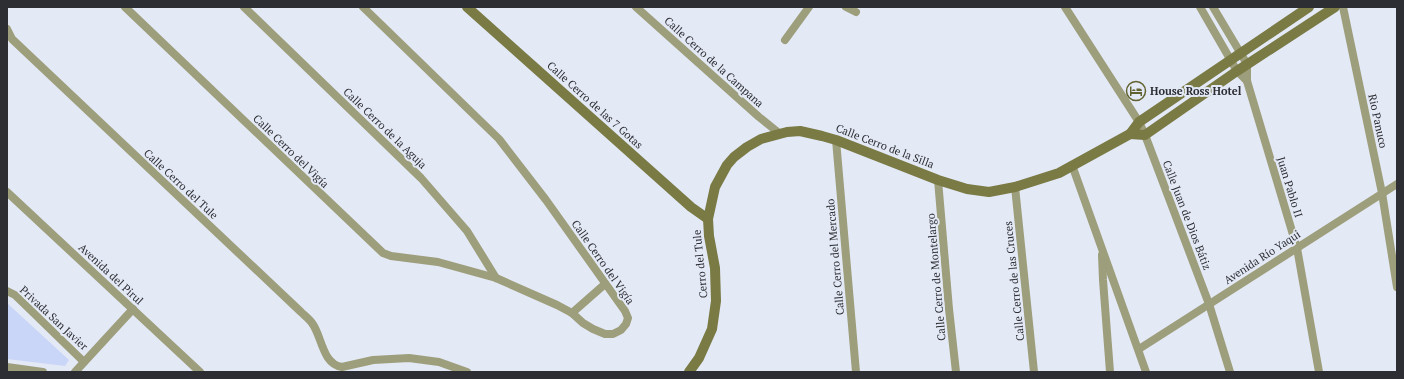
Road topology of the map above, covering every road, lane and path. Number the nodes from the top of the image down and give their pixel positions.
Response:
1 (125, 7) edge
2 (244, 7) edge
3 (363, 7) edge
4 (467, 7) edge
5 (636, 7) edge
6 (809, 7) edge
7 (846, 7) edge
8 (1065, 7) edge
9 (1200, 7) edge
10 (1213, 7) edge
11 (1308, 7) edge
12 (1335, 7) edge
13 (1343, 7) edge
14 (856, 12) dead end
15 (7, 29) edge
16 (785, 40) dead end
17 (1240, 53) junction
18 (1230, 60) junction
19 (1247, 64) junction
20 (1237, 71) junction
21 (1247, 81) junction
22 (1139, 122) junction
23 (779, 133) junction
24 (1130, 134) junction
25 (1145, 135) junction
26 (836, 140) junction
27 (1072, 165) junction
28 (938, 180) junction
29 (1397, 184) edge
30 (1015, 187) junction
31 (7, 192) edge
32 (1382, 193) junction
33 (708, 220) junction
34 (1102, 248) junction
35 (1297, 248) junction
36 (496, 278) junction
37 (604, 284) junction
38 (1397, 287) edge
39 (7, 291) edge
40 (1209, 304) junction
41 (133, 309) junction
42 (572, 312) junction
43 (1139, 349) junction
44 (84, 362) junction
45 (7, 367) edge
46 (43, 372) edge
47 (75, 372) edge
48 (200, 372) edge
49 (466, 372) edge
50 (689, 372) edge
51 (856, 372) edge
52 (956, 372) edge
53 (1034, 372) edge
54 (1110, 372) edge
55 (1146, 372) edge
56 (1230, 372) edge
57 (1319, 372) edge

1 - 36 street, Calle Cerro del Vigía
2 - 36 street, Calle Cerro de la Aguja
3 - 37 street, Calle Cerro del Vigía
4 - 33 street, Calle Cerro de las 7 Gotas
5 - 23 street, Calle Cerro de la Campana
6 - 16 street
7 - 14 street
8 - 22 street, Calle Juan de Dios Bátiz
9 - 18 street, Juan Pablo II
10 - 17 street
11 - 17 street
12 - 19 street
13 - 32 street, Rio Panuco
15 - 49 street, Calle Cerro del Tule
17 - 18 street
17 - 19 street
18 - 20 street, Juan Pablo II
18 - 22 street
19 - 20 street
19 - 21 street, Juan Pablo II
20 - 21 street, Juan Pablo II
20 - 25 street
21 - 35 street, Juan Pablo II
22 - 24 street
22 - 25 street, Calle Juan de Dios Bátiz
23 - 26 street, Calle Cerro de la Silla
23 - 33 street, Calle Cerro de la Silla
24 - 25 street
24 - 27 street, Calle Cerro de la Silla
25 - 40 street, Calle Juan de Dios Bátiz
26 - 28 street, Calle Cerro de la Silla
26 - 51 street, Calle Cerro del Mercado
27 - 30 street, Calle Cerro de la Silla
27 - 34 street
28 - 30 street, Calle Cerro de la Silla
28 - 52 street, Calle Cerro de Montelargo
29 - 32 street, Avenida Río Yaqui
30 - 53 street, Calle Cerro de las Cruces
31 - 41 street, Avenida del Pirul
32 - 35 street, Avenida Río Yaqui
32 - 38 street, Rio Panuco
33 - 50 street, Cerro del Tule
34 - 43 street
34 - 54 street
35 - 40 street, Avenida Río Yaqui
35 - 57 street, Juan Pablo II
36 - 42 street, Calle Cerro del Vigía
37 - 42 street
37 - 42 street, Calle Cerro del Vigía
39 - 44 street, Privada San Javier
40 - 43 street, Avenida Río Yaqui
40 - 56 street, Calle Juan de Dios Bátiz
41 - 44 street, Privada San Javier
41 - 48 street, Avenida del Pirul
43 - 55 street
44 - 47 street, Privada San Javier
45 - 46 street

